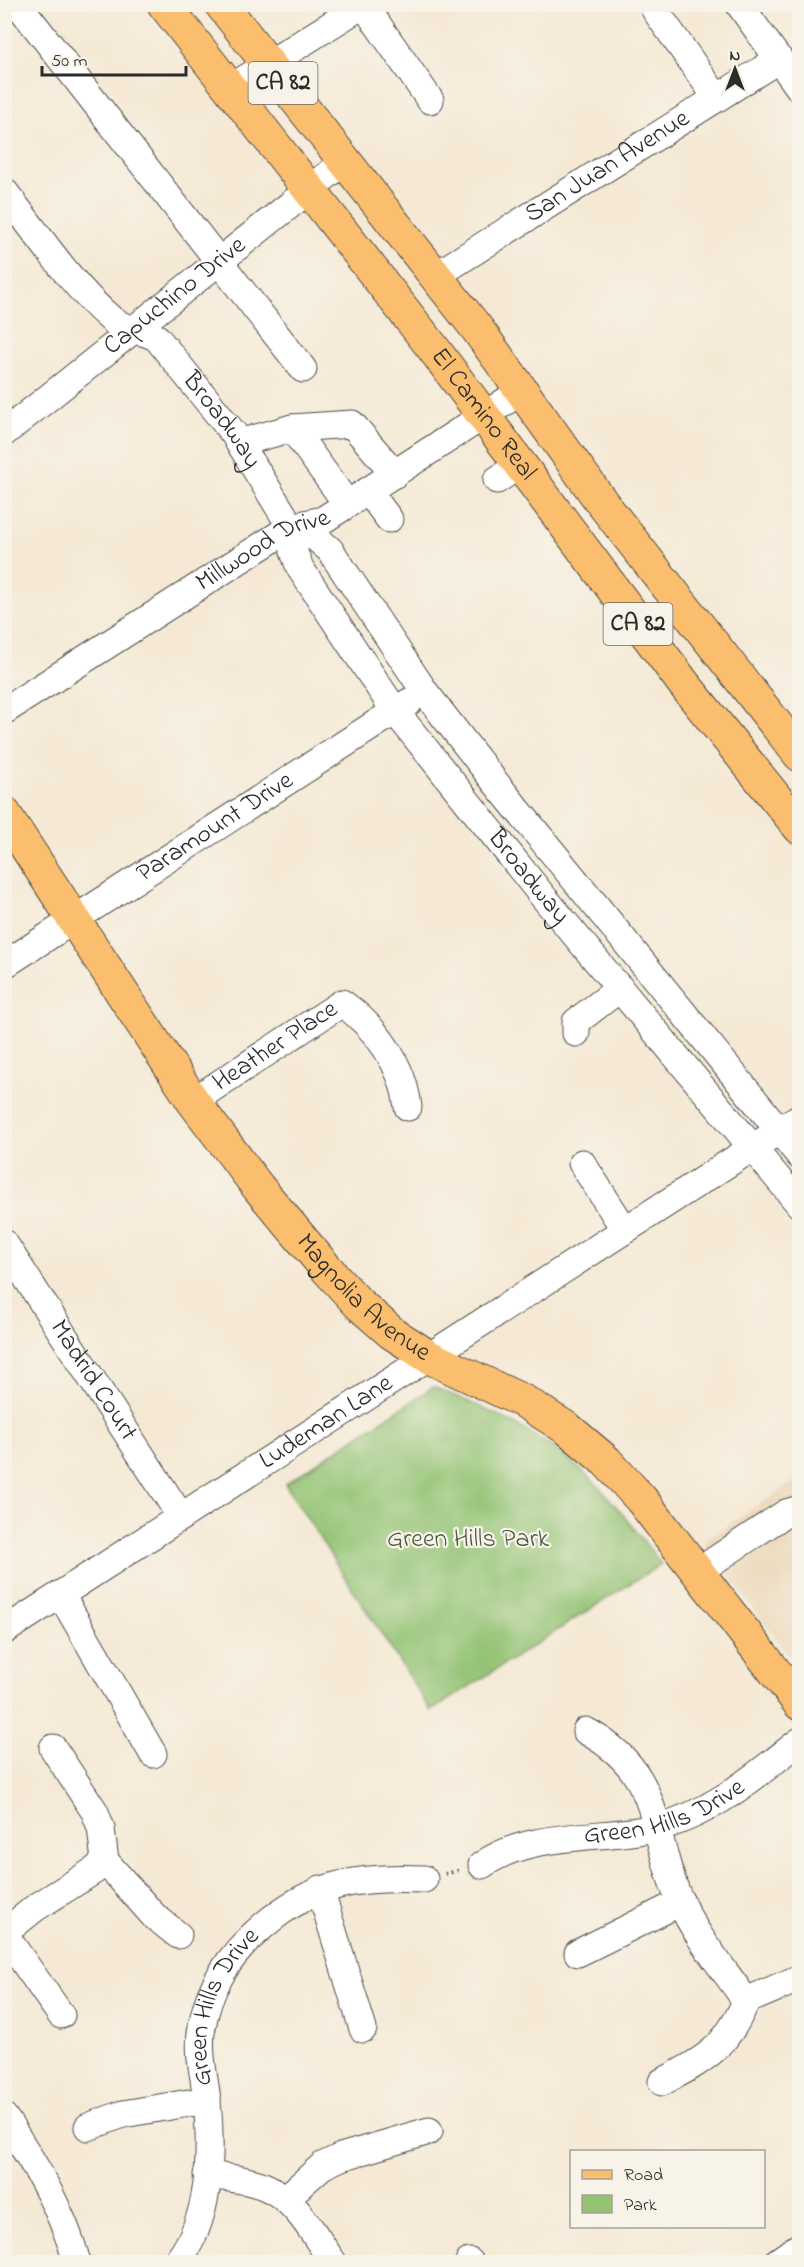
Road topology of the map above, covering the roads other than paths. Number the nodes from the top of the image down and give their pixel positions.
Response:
1 (18, 4) edge
2 (164, 4) edge
3 (220, 4) edge
4 (739, 4) edge
5 (354, 7) edge
6 (655, 10) dead end
7 (779, 60) junction
8 (268, 65) junction
9 (229, 89) junction
10 (800, 89) edge
11 (717, 98) junction
12 (430, 100) dead end
13 (345, 162) junction
14 (309, 190) junction
15 (4, 191) edge
16 (220, 262) junction
17 (435, 276) junction
18 (135, 330) junction
19 (303, 369) dead end
20 (523, 390) junction
21 (484, 416) junction
22 (292, 428) junction
23 (4, 433) edge
24 (240, 443) junction
25 (395, 474) junction
26 (358, 498) junction
27 (389, 519) dead end
28 (291, 527) junction
29 (425, 692) junction
30 (4, 711) edge
31 (395, 711) junction
32 (800, 755) edge
33 (4, 813) edge
34 (800, 828) edge
35 (73, 921) junction
36 (4, 965) edge
37 (620, 988) junction
38 (576, 1033) dead end
39 (193, 1101) junction
40 (408, 1107) dead end
41 (789, 1124) edge
42 (753, 1148) junction
43 (800, 1156) edge
44 (582, 1163) dead end
45 (800, 1205) edge
46 (625, 1230) junction
47 (4, 1243) edge
48 (429, 1357) junction
49 (800, 1509) edge
50 (181, 1517) junction
51 (697, 1572) junction
52 (61, 1595) junction
53 (6, 1628) edge
54 (800, 1704) edge
55 (586, 1731) dead end
56 (800, 1741) edge
57 (53, 1748) dead end
58 (153, 1754) dead end
59 (657, 1827) junction
60 (105, 1861) junction
61 (482, 1865) road end
62 (424, 1879) road end
63 (320, 1889) junction
64 (681, 1902) junction
65 (4, 1934) edge
66 (178, 1935) dead end
67 (578, 1953) dead end
68 (800, 1977) edge
69 (746, 2001) junction
70 (61, 2015) dead end
71 (363, 2029) dead end
72 (662, 2082) dead end
73 (207, 2100) junction
74 (4, 2117) edge
75 (88, 2127) dead end
76 (429, 2131) dead end
77 (207, 2175) junction
78 (285, 2199) junction
79 (800, 2246) edge
80 (77, 2262) edge
81 (177, 2262) edge
82 (333, 2262) edge
83 (777, 2262) edge

1 - 16 street
2 - 9 main road, El Camino Real / CA 82
3 - 8 main road, El Camino Real / CA 82
4 - 7 street
5 - 8 street
5 - 12 street
6 - 11 street
7 - 10 street
7 - 11 street, San Juan Avenue
8 - 9 street
8 - 13 main road, El Camino Real / CA 82
9 - 14 main road, El Camino Real / CA 82
11 - 17 street, San Juan Avenue
13 - 14 street, Capuchino Drive
13 - 17 main road, El Camino Real / CA 82
14 - 16 street, Capuchino Drive
14 - 21 main road, El Camino Real / CA 82
15 - 18 street, Broadway
16 - 18 street, Capuchino Drive
16 - 19 street
17 - 20 main road, El Camino Real / CA 82
18 - 23 street, Capuchino Drive
18 - 24 street, Broadway
20 - 21 street, Millwood Drive
20 - 32 main road, El Camino Real / CA 82
21 - 25 street, Millwood Drive
21 - 34 main road, El Camino Real / CA 82
22 - 24 street
22 - 25 street
22 - 26 street
24 - 28 street, Broadway
25 - 26 street, Millwood Drive
26 - 27 street
26 - 28 street, Millwood Drive
28 - 29 street, Broadway
28 - 30 street, Millwood Drive
28 - 31 street, Broadway
29 - 31 street, Paramount Drive
29 - 41 street, Broadway
31 - 35 street, Paramount Drive
31 - 37 street, Broadway
33 - 35 main road, Magnolia Avenue
35 - 36 street, Paramount Drive
35 - 39 main road, Magnolia Avenue
37 - 38 street
37 - 42 street, Broadway
39 - 40 street, Heather Place
39 - 48 main road, Magnolia Avenue
41 - 42 street, Ludeman Lane
41 - 43 street, Broadway
42 - 45 street, Broadway
42 - 46 street, Ludeman Lane
44 - 46 street
46 - 48 street, Ludeman Lane
47 - 50 street, Madrid Court
48 - 50 street, Ludeman Lane
48 - 51 main road, Magnolia Avenue
49 - 51 street
50 - 52 street, Ludeman Lane
51 - 54 main road, Magnolia Avenue
52 - 53 street, Ludeman Lane
52 - 58 street
55 - 59 street
56 - 59 street, Green Hills Drive
57 - 60 street
59 - 61 street, Green Hills Drive
59 - 64 street
60 - 65 street
60 - 66 street
62 - 63 street, Green Hills Drive
63 - 71 street
63 - 73 street, Green Hills Drive
64 - 67 street
64 - 69 street
65 - 70 street
68 - 69 street
69 - 72 street
73 - 75 street
73 - 77 street, Green Hills Drive
74 - 80 street
76 - 78 street
77 - 78 street
77 - 81 street, Green Hills Drive
78 - 82 street
79 - 83 street

